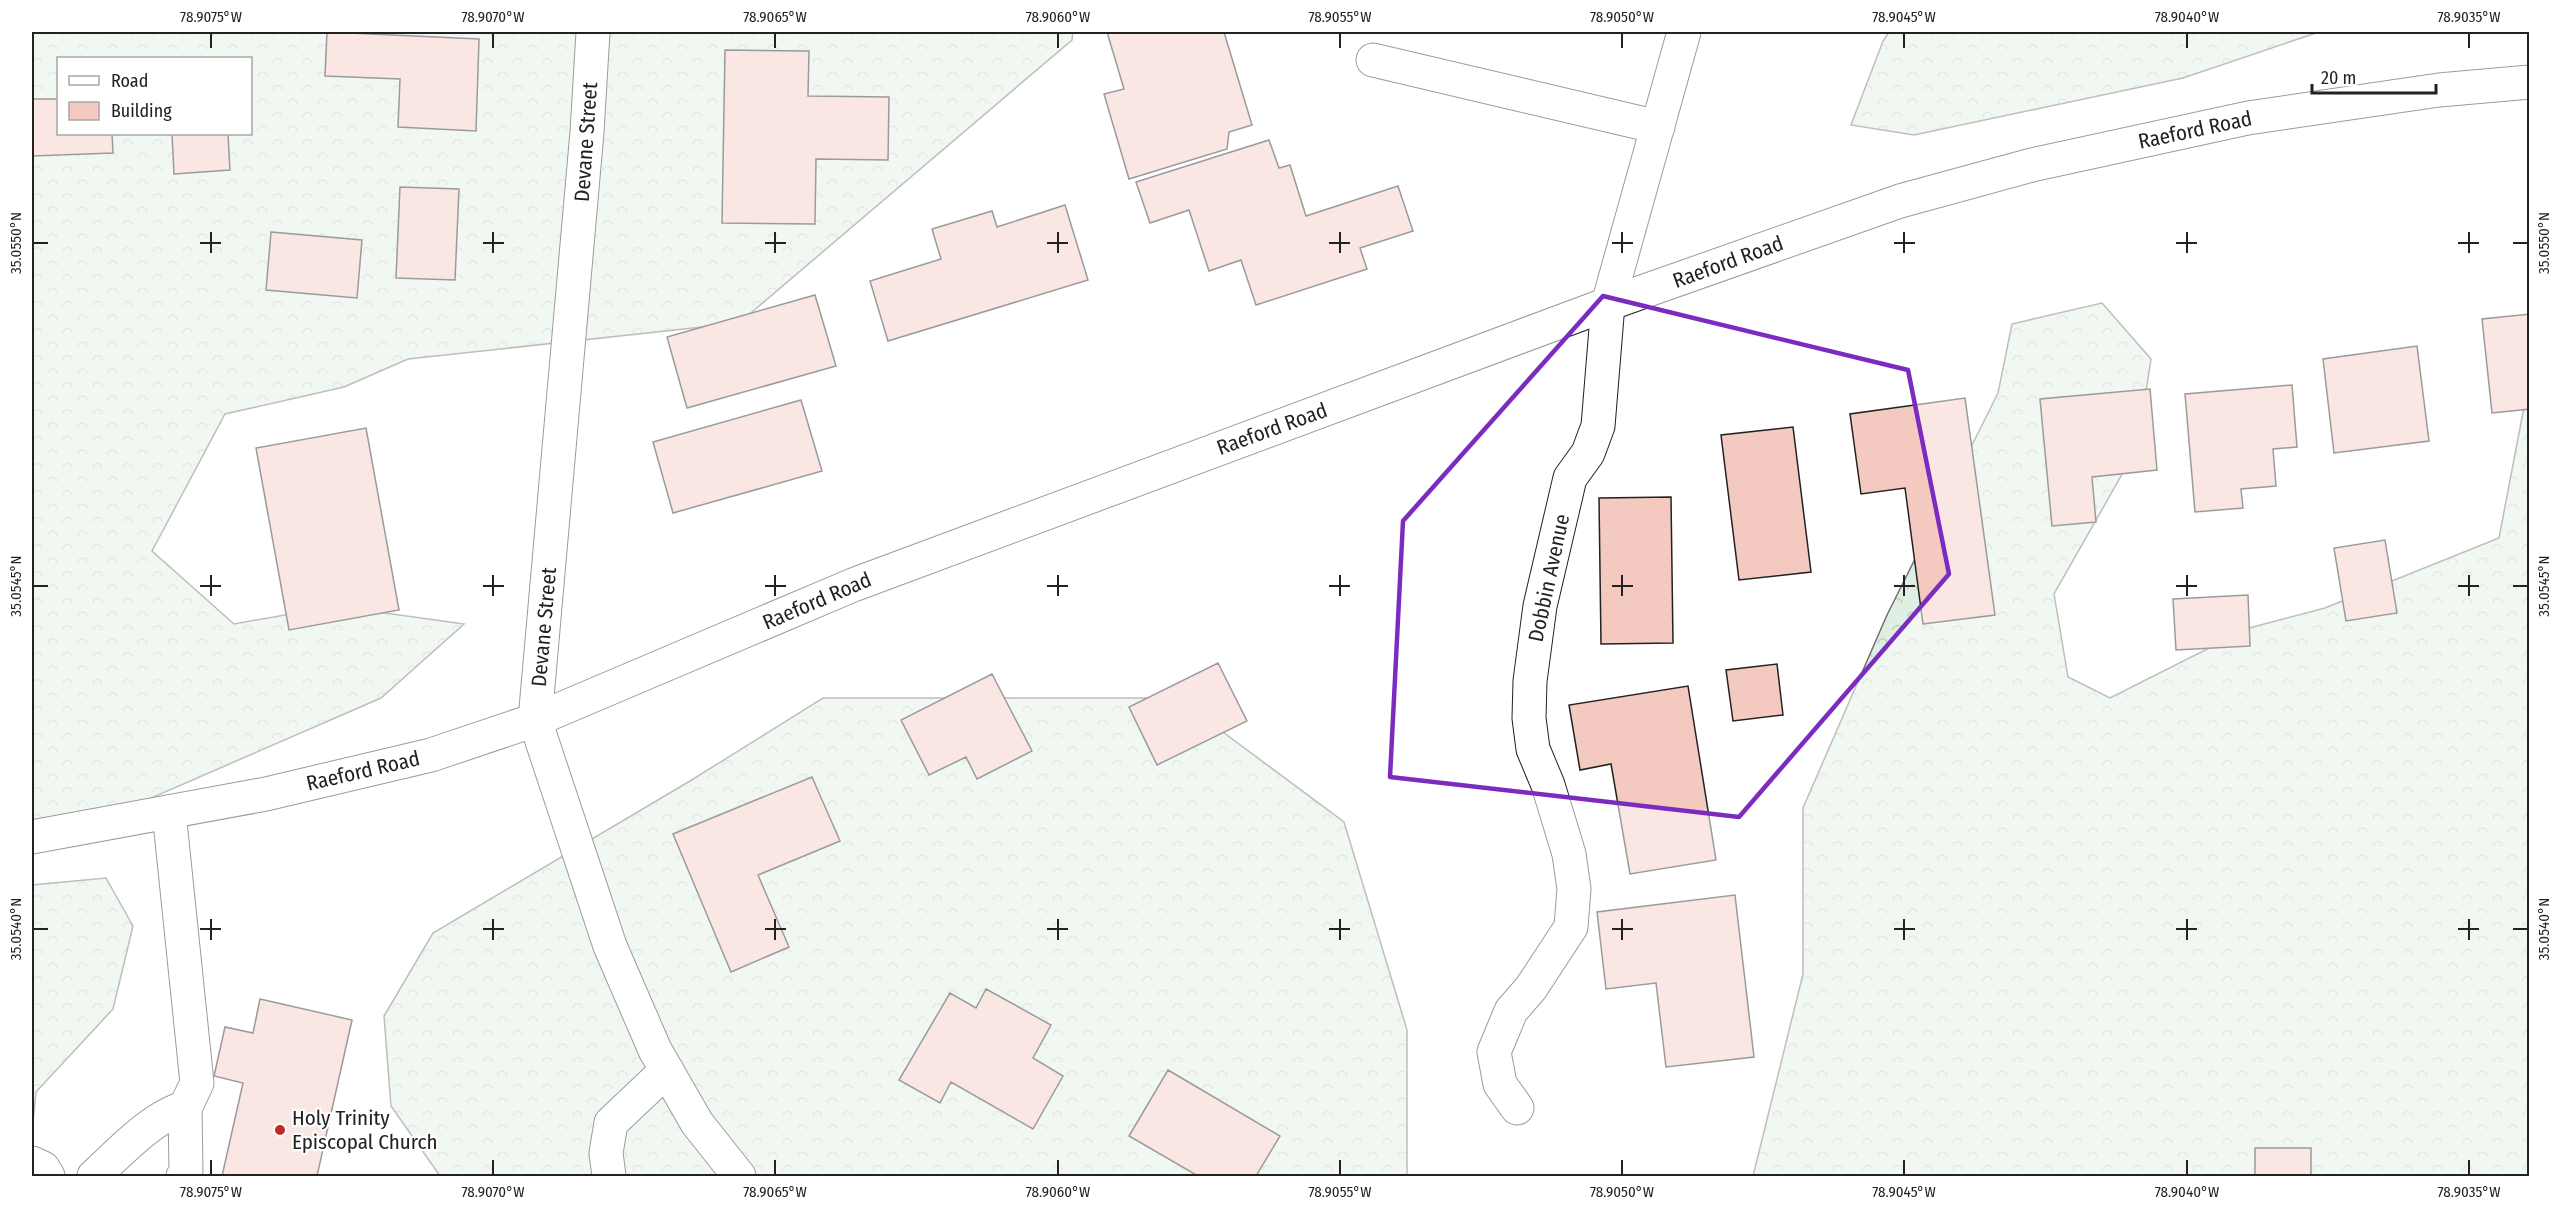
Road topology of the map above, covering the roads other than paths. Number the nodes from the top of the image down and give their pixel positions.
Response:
1 (593, 32) edge
2 (1684, 32) edge
3 (1372, 60) dead end
4 (2529, 82) edge
5 (1658, 127) junction
6 (1608, 304) junction
7 (535, 720) junction
8 (169, 812) junction
9 (32, 837) edge
10 (667, 1070) junction
11 (185, 1107) junction
12 (1517, 1108) dead end
13 (32, 1163) edge
14 (48, 1176) edge
15 (94, 1176) edge
16 (183, 1176) edge
17 (609, 1176) edge
18 (739, 1176) edge

1 - 7 street, Devane Street
2 - 5 street, Dobbin Avenue
3 - 5 street
4 - 6 street, Raeford Road
5 - 6 street, Dobbin Avenue
6 - 7 street, Raeford Road
6 - 12 street, Dobbin Avenue
7 - 8 street, Raeford Road
7 - 10 street, Devane Street
8 - 9 street, Raeford Road
8 - 11 street
10 - 17 street
10 - 18 street, Devane Street
11 - 15 street
11 - 16 street
13 - 14 street

